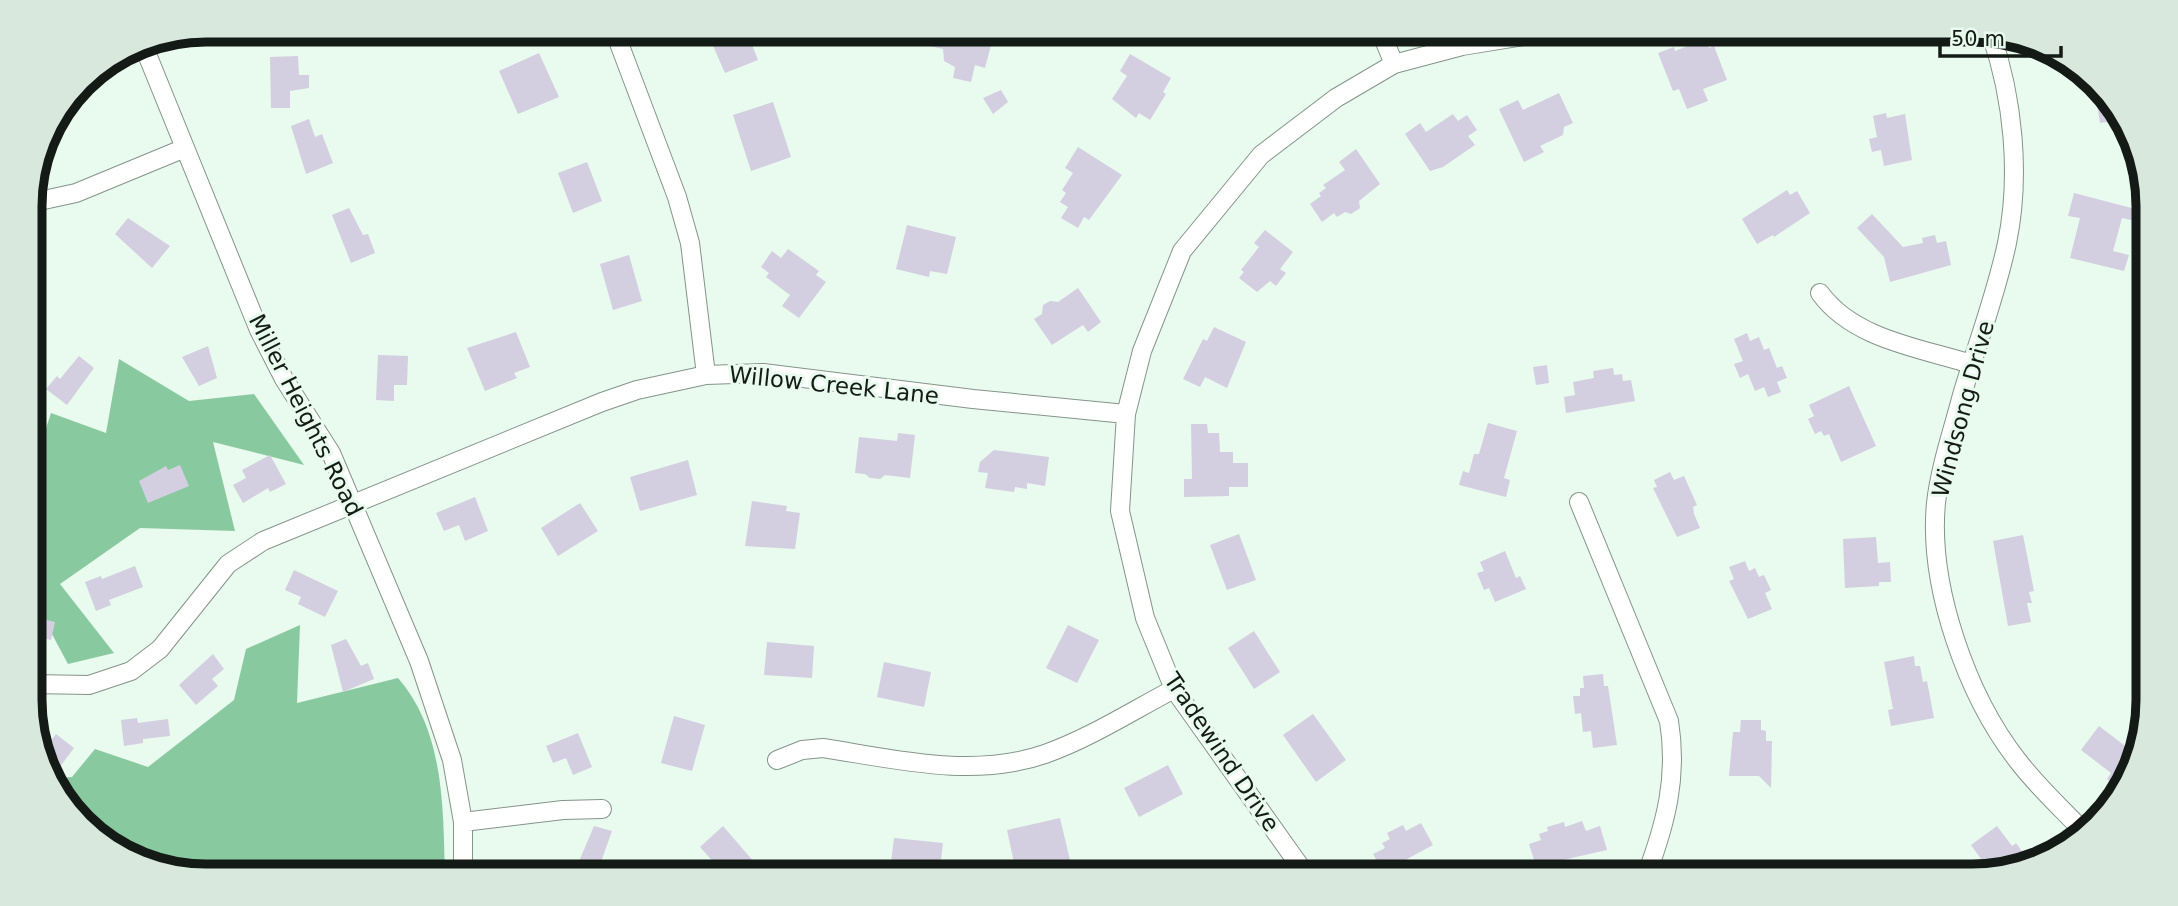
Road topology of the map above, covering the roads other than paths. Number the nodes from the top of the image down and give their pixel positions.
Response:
1 (619, 42) edge
2 (1385, 42) edge
3 (1486, 42) edge
4 (1994, 43) edge
5 (146, 54) edge
6 (1394, 64) junction
7 (185, 148) junction
8 (42, 200) edge
9 (1820, 293) dead end
10 (1971, 364) junction
11 (706, 375) junction
12 (1126, 414) junction
13 (1579, 502) dead end
14 (354, 505) junction
15 (42, 684) edge
16 (1174, 689) junction
17 (777, 760) dead end
18 (602, 809) dead end
19 (463, 822) junction
20 (2078, 825) edge
21 (463, 864) edge
22 (1298, 864) edge
23 (1650, 864) edge

1 - 11 street
2 - 6 street
3 - 6 street, Tradewind Drive
4 - 10 street, Windsong Drive
5 - 7 street, Miller Heights Road
6 - 12 street, Tradewind Drive
7 - 8 street
7 - 14 street, Miller Heights Road
9 - 10 street
10 - 20 street, Windsong Drive
11 - 12 street, Willow Creek Lane
11 - 14 street, Willow Creek Lane
12 - 16 street, Tradewind Drive
13 - 23 street
14 - 15 street, Willow Creek Lane
14 - 19 street, Miller Heights Road
16 - 17 street
16 - 22 street, Tradewind Drive
18 - 19 street
19 - 21 street, Miller Heights Road

